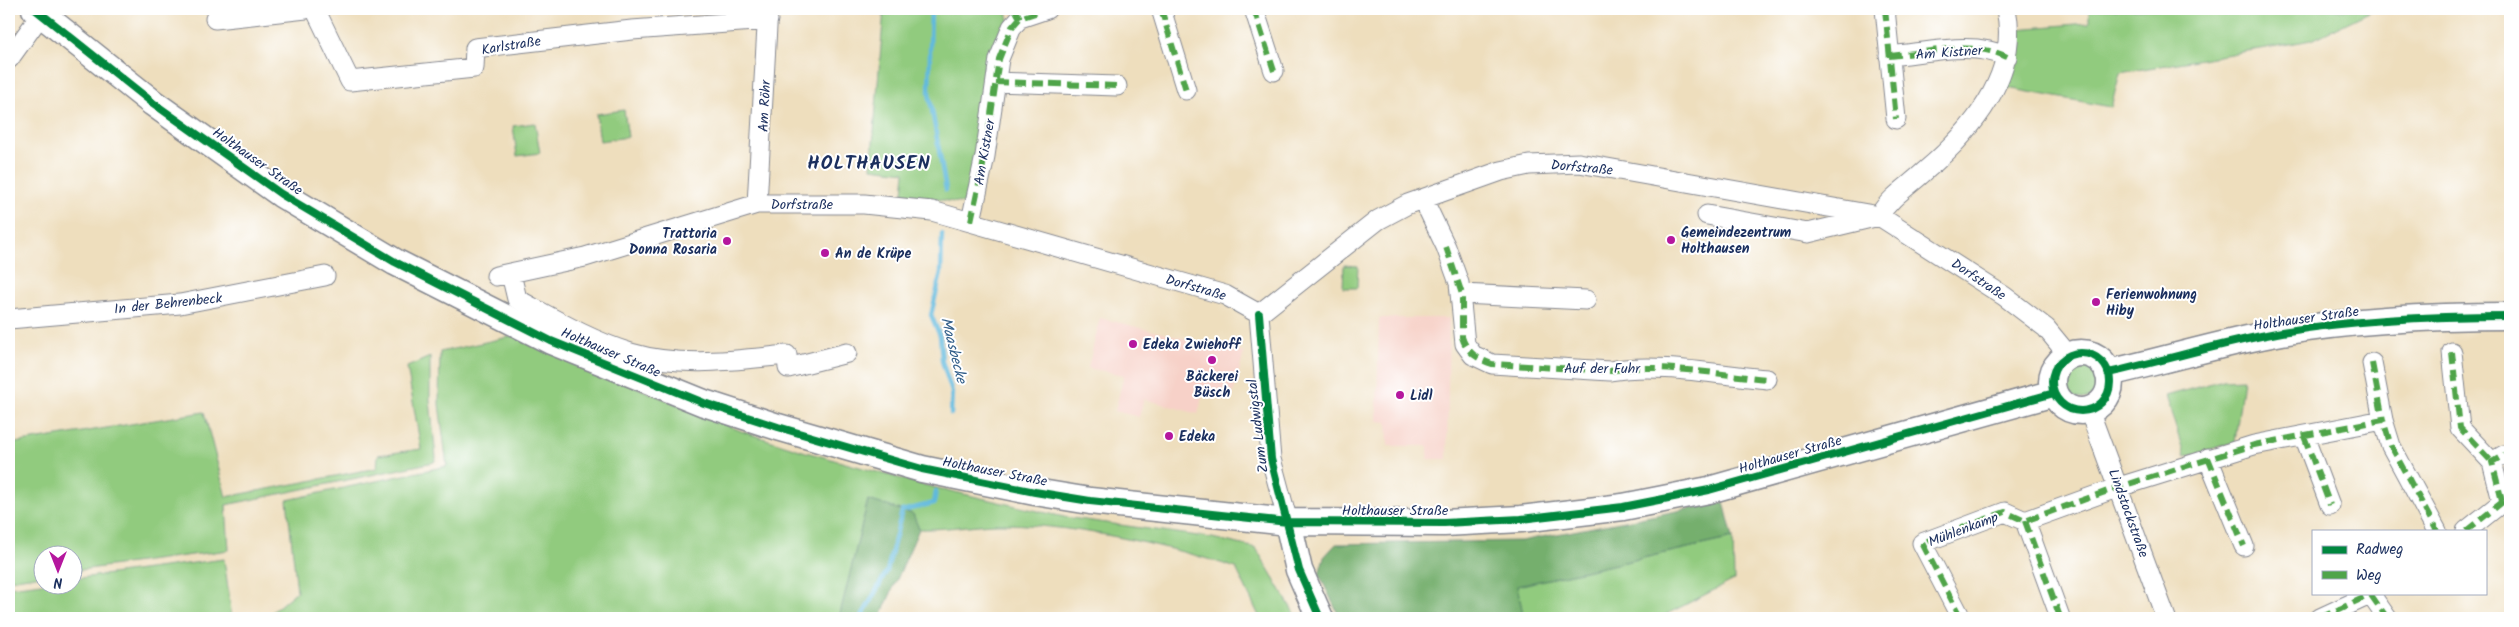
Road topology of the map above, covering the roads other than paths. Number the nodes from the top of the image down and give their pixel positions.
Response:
1 (306, 9) edge
2 (315, 9) edge
3 (1047, 9) edge
4 (1161, 9) edge
5 (1254, 9) edge
6 (1884, 9) edge
7 (2006, 9) edge
8 (40, 11) edge
9 (1018, 13) edge
10 (768, 14) edge
11 (215, 19) dead end
12 (1890, 56) junction
13 (2007, 56) junction
14 (9, 59) edge
15 (1274, 71) dead end
16 (996, 82) junction
17 (1117, 86) dead end
18 (1186, 90) dead end
19 (1896, 119) dead end
20 (1424, 199) junction
21 (758, 204) junction
22 (1707, 215) dead end
23 (1879, 216) junction
24 (971, 222) junction
25 (325, 276) dead end
26 (1462, 294) junction
27 (1586, 300) dead end
28 (1260, 314) junction
29 (2510, 316) edge
30 (9, 319) edge
31 (2452, 352) dead end
32 (847, 354) dead end
33 (2069, 356) junction
34 (2372, 362) dead end
35 (2108, 374) junction
36 (1767, 379) dead end
37 (2054, 393) junction
38 (2090, 410) junction
39 (2383, 420) junction
40 (2304, 436) junction
41 (2510, 455) edge
42 (2208, 458) junction
43 (2492, 462) junction
44 (2119, 487) junction
45 (2506, 499) edge
46 (2330, 505) dead end
47 (2025, 521) junction
48 (1288, 522) junction
49 (2436, 530) edge
50 (2467, 530) edge
51 (2244, 546) dead end
52 (2372, 594) edge
53 (1320, 618) edge
54 (1961, 618) edge
55 (2060, 618) edge
56 (2166, 618) edge
57 (2320, 618) edge
58 (2387, 618) edge

1 - 11 street
2 - 10 street, Karlstraße
3 - 9 street, Am Kistner
4 - 18 street
5 - 15 street
6 - 12 street
7 - 13 street
8 - 14 street
8 - 48 street, Holthauser Straße
9 - 16 street, Am Kistner
10 - 21 street, Am Röhr
12 - 13 street, Am Kistner
12 - 19 street
13 - 23 street
16 - 17 street
16 - 24 street, Am Kistner
20 - 23 street, Dorfstraße
20 - 26 street, Auf der Fuhr
20 - 28 street, Dorfstraße
21 - 24 street, Dorfstraße
21 - 32 street, Dorfstraße
22 - 23 street
23 - 33 street, Dorfstraße
24 - 28 street, Dorfstraße
25 - 30 street, In der Behrenbeck
26 - 27 street
26 - 36 street, Auf der Fuhr
28 - 48 street, Zum Ludwigstal
29 - 35 street, Holthauser Straße
31 - 43 street
33 - 35 street
33 - 37 street
34 - 39 street
35 - 38 street
37 - 38 street
37 - 48 street, Holthauser Straße
38 - 44 street, Lindstockstraße
39 - 40 street
39 - 49 street
40 - 42 street
40 - 46 street
41 - 43 street
42 - 44 street
42 - 51 street
43 - 45 street
44 - 47 street
44 - 56 street, Lindstockstraße
45 - 50 street
47 - 54 street, Mühlenkamp
47 - 55 street
48 - 53 street, Zum Ludwigstal
52 - 57 street
52 - 58 street

